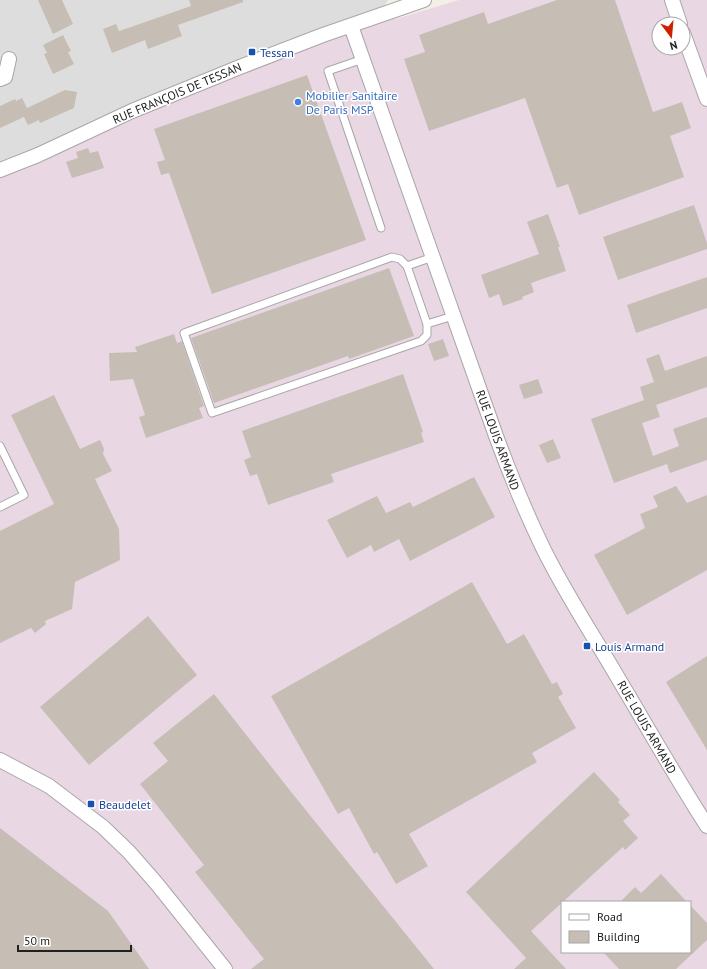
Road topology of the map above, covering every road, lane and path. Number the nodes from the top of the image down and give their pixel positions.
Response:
1 (424, 0) edge
2 (672, 0) edge
3 (677, 16) edge
4 (351, 26) junction
5 (691, 55) edge
6 (8, 59) dead end
7 (363, 59) junction
8 (0, 79) edge
9 (707, 99) edge
10 (0, 170) edge
11 (381, 228) dead end
12 (433, 257) junction
13 (407, 266) junction
14 (453, 316) junction
15 (427, 324) junction
16 (0, 446) edge
17 (0, 507) edge
18 (0, 760) edge
19 (707, 826) edge
20 (225, 969) edge

1 - 4 street, RUE FRANÇOIS DE TESSAN
2 - 3 street
4 - 7 street, RUE LOUIS ARMAND
4 - 10 street, RUE FRANÇOIS DE TESSAN
5 - 9 street
6 - 8 street
7 - 11 lane
7 - 12 street, RUE LOUIS ARMAND
12 - 13 lane
12 - 14 street, RUE LOUIS ARMAND
13 - 15 lane
13 - 15 lane
14 - 15 lane
14 - 19 street, RUE LOUIS ARMAND
16 - 17 lane
18 - 20 street

